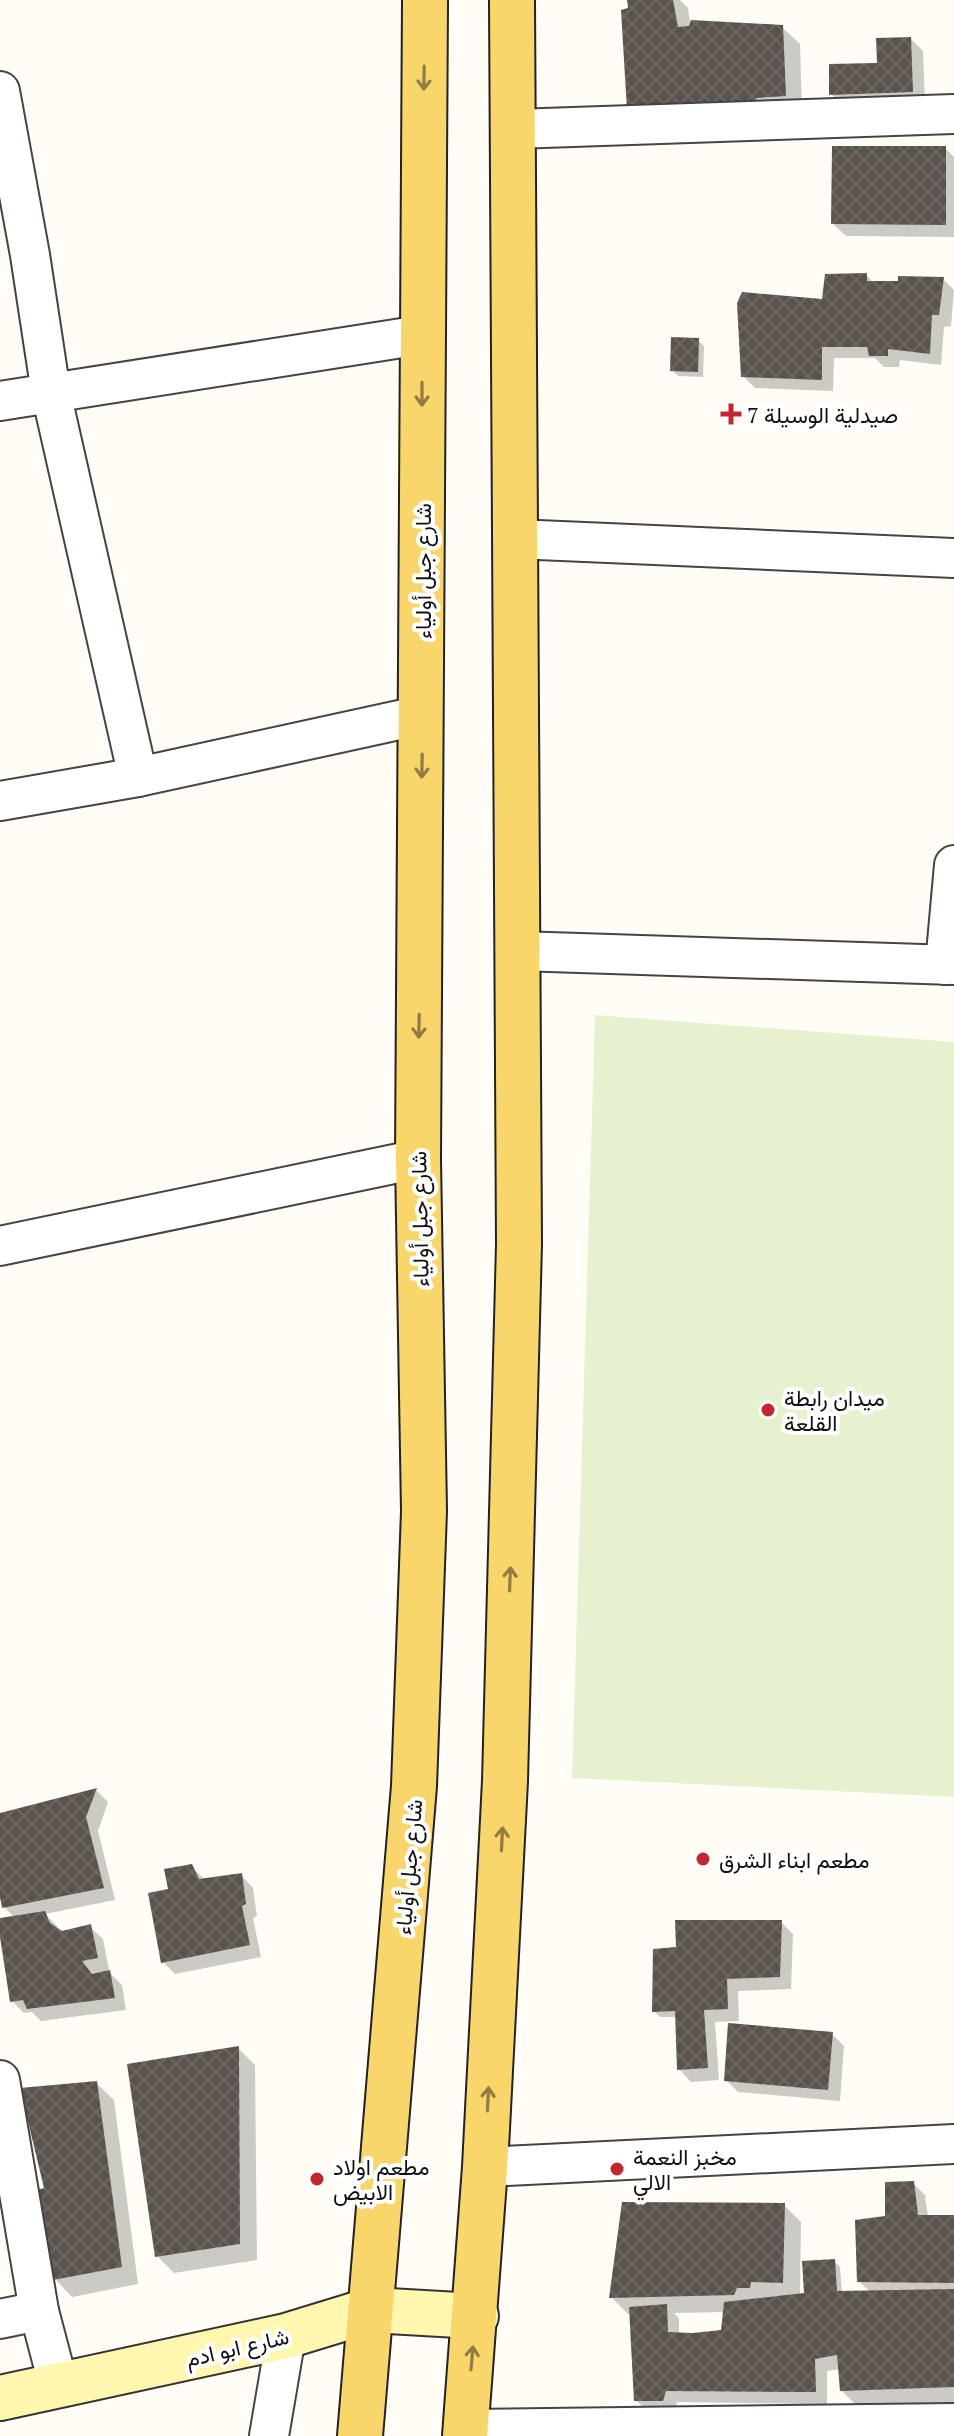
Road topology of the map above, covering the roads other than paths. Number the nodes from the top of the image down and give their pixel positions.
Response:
1 (425, 0) edge
2 (512, 0) edge
3 (0, 91) edge
4 (954, 114) edge
5 (514, 129) junction
6 (421, 335) junction
7 (51, 393) junction
8 (0, 401) edge
9 (515, 539) junction
10 (954, 558) edge
11 (422, 715) junction
12 (138, 777) junction
13 (0, 801) edge
14 (954, 865) edge
15 (518, 951) junction
16 (950, 965) edge
17 (418, 1159) junction
18 (0, 1246) edge
19 (0, 2080) edge
20 (954, 2144) edge
21 (485, 2167) junction
22 (371, 2310) junction
23 (39, 2311) junction
24 (476, 2316) junction
25 (0, 2319) edge
26 (286, 2336) junction
27 (59, 2387) junction
28 (0, 2398) edge
29 (954, 2423) edge
30 (466, 2432) edge
31 (269, 2436) edge
32 (360, 2436) edge

1 -> 6 main road, شارع جبل أولياء
2 - 5 main road
3 - 7 street
4 - 5 street
5 - 9 main road
6 - 7 street
6 -> 11 main road, شارع جبل أولياء
7 - 8 street
7 - 12 street
9 - 10 street
9 - 15 main road
11 - 12 street
11 -> 17 main road, شارع جبل أولياء
12 - 13 street
14 - 16 street
15 - 16 street
21 -> 15 main road
17 - 18 street
17 - 22 main road, شارع جبل أولياء
19 - 23 street
20 - 21 street
21 - 24 main road
22 - 24 street, شارع ابو ادم
22 - 26 street, شارع ابو ادم
22 - 32 main road, شارع جبل أولياء
23 - 25 street
23 - 27 street
30 -> 24 main road
26 - 27 street, شارع ابو ادم
26 - 31 street
27 - 28 street, شارع ابو ادم
29 - 30 street

